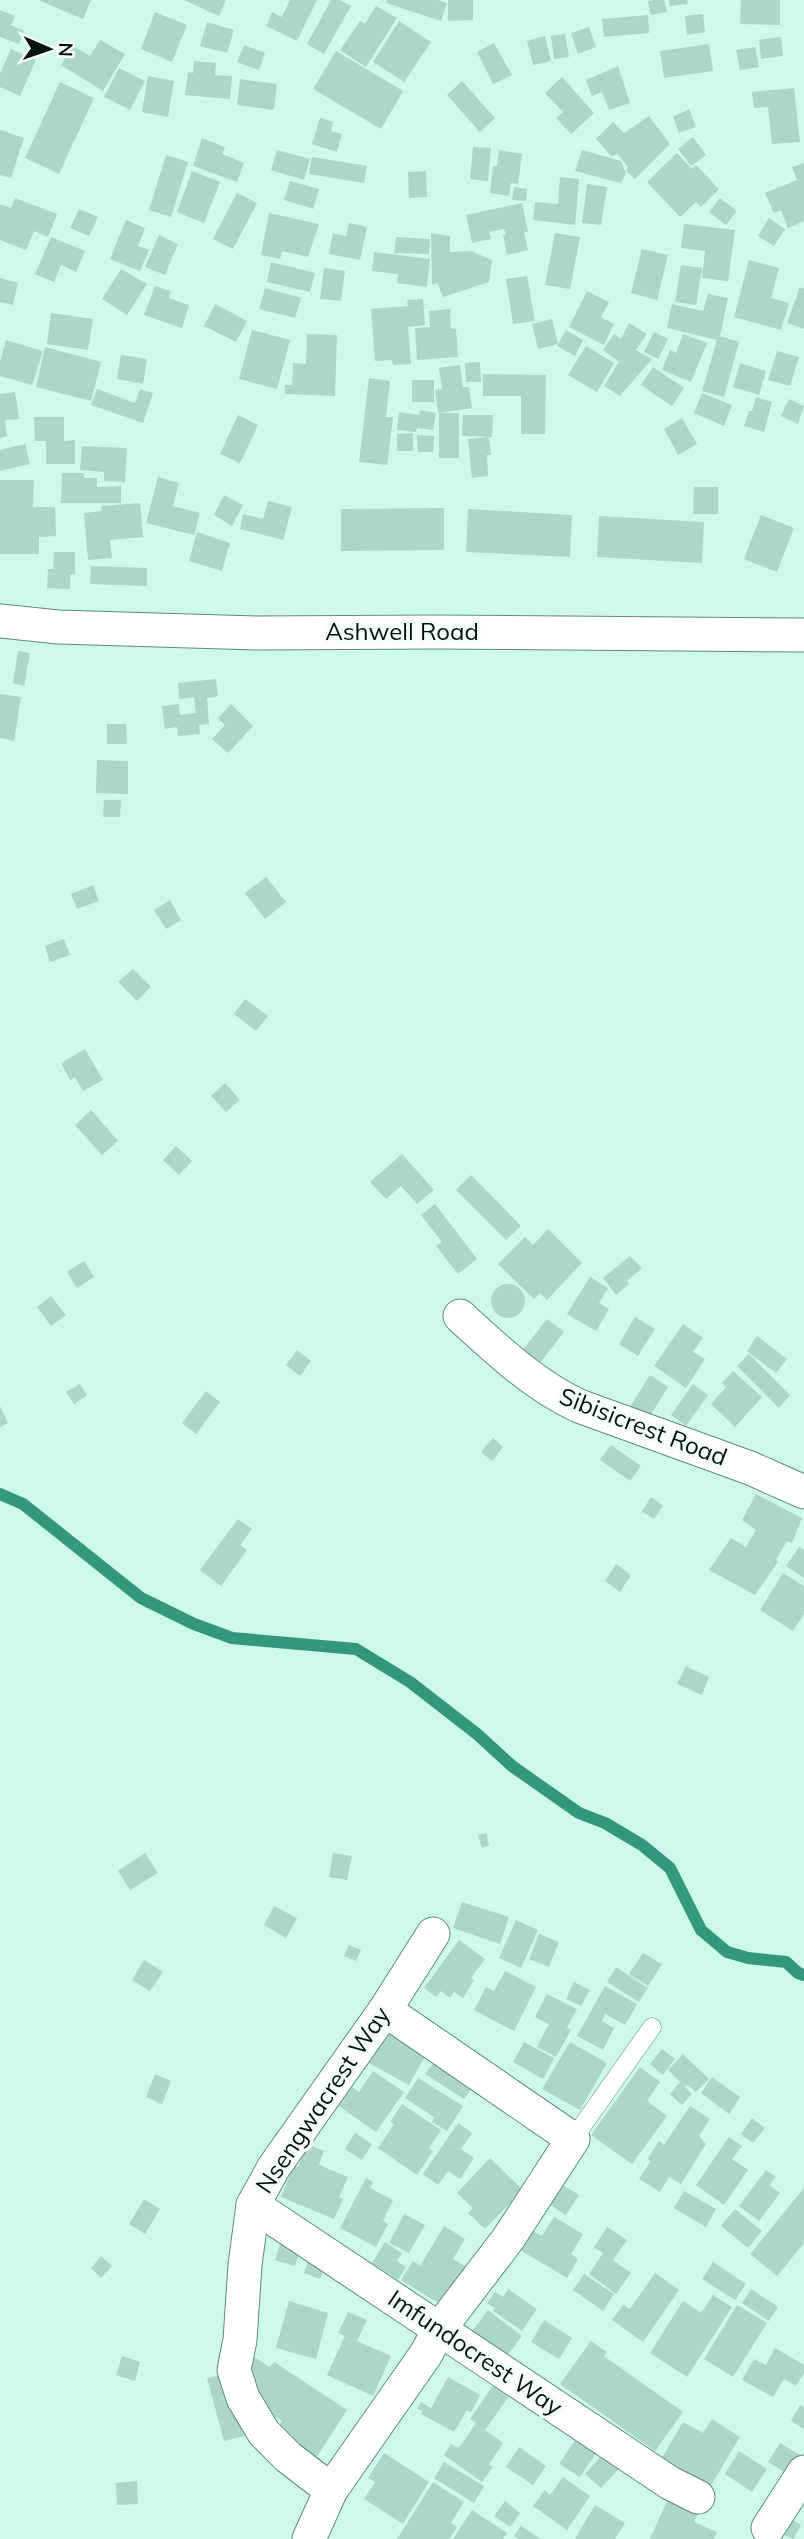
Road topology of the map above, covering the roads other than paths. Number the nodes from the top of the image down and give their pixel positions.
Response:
1 (0, 621) edge
2 (804, 635) edge
3 (460, 1316) dead end
4 (804, 1492) edge
5 (433, 1934) dead end
6 (385, 2010) junction
7 (652, 2027) dead end
8 (573, 2139) junction
9 (253, 2205) junction
10 (440, 2328) junction
11 (804, 2472) edge
12 (331, 2490) junction
13 (698, 2497) dead end
14 (768, 2528) dead end
15 (309, 2539) edge

1 - 2 street, Ashwell Road
3 - 4 street, Sibisicrest Road
5 - 6 street, Nsengwacrest Way
6 - 8 street
6 - 9 street, Nsengwacrest Way
7 - 8 lane
8 - 10 street
9 - 10 street, Imfundocrest Way
9 - 12 street, Nsengwacrest Way
10 - 12 street
10 - 13 street, Imfundocrest Way
11 - 14 street
12 - 15 street

